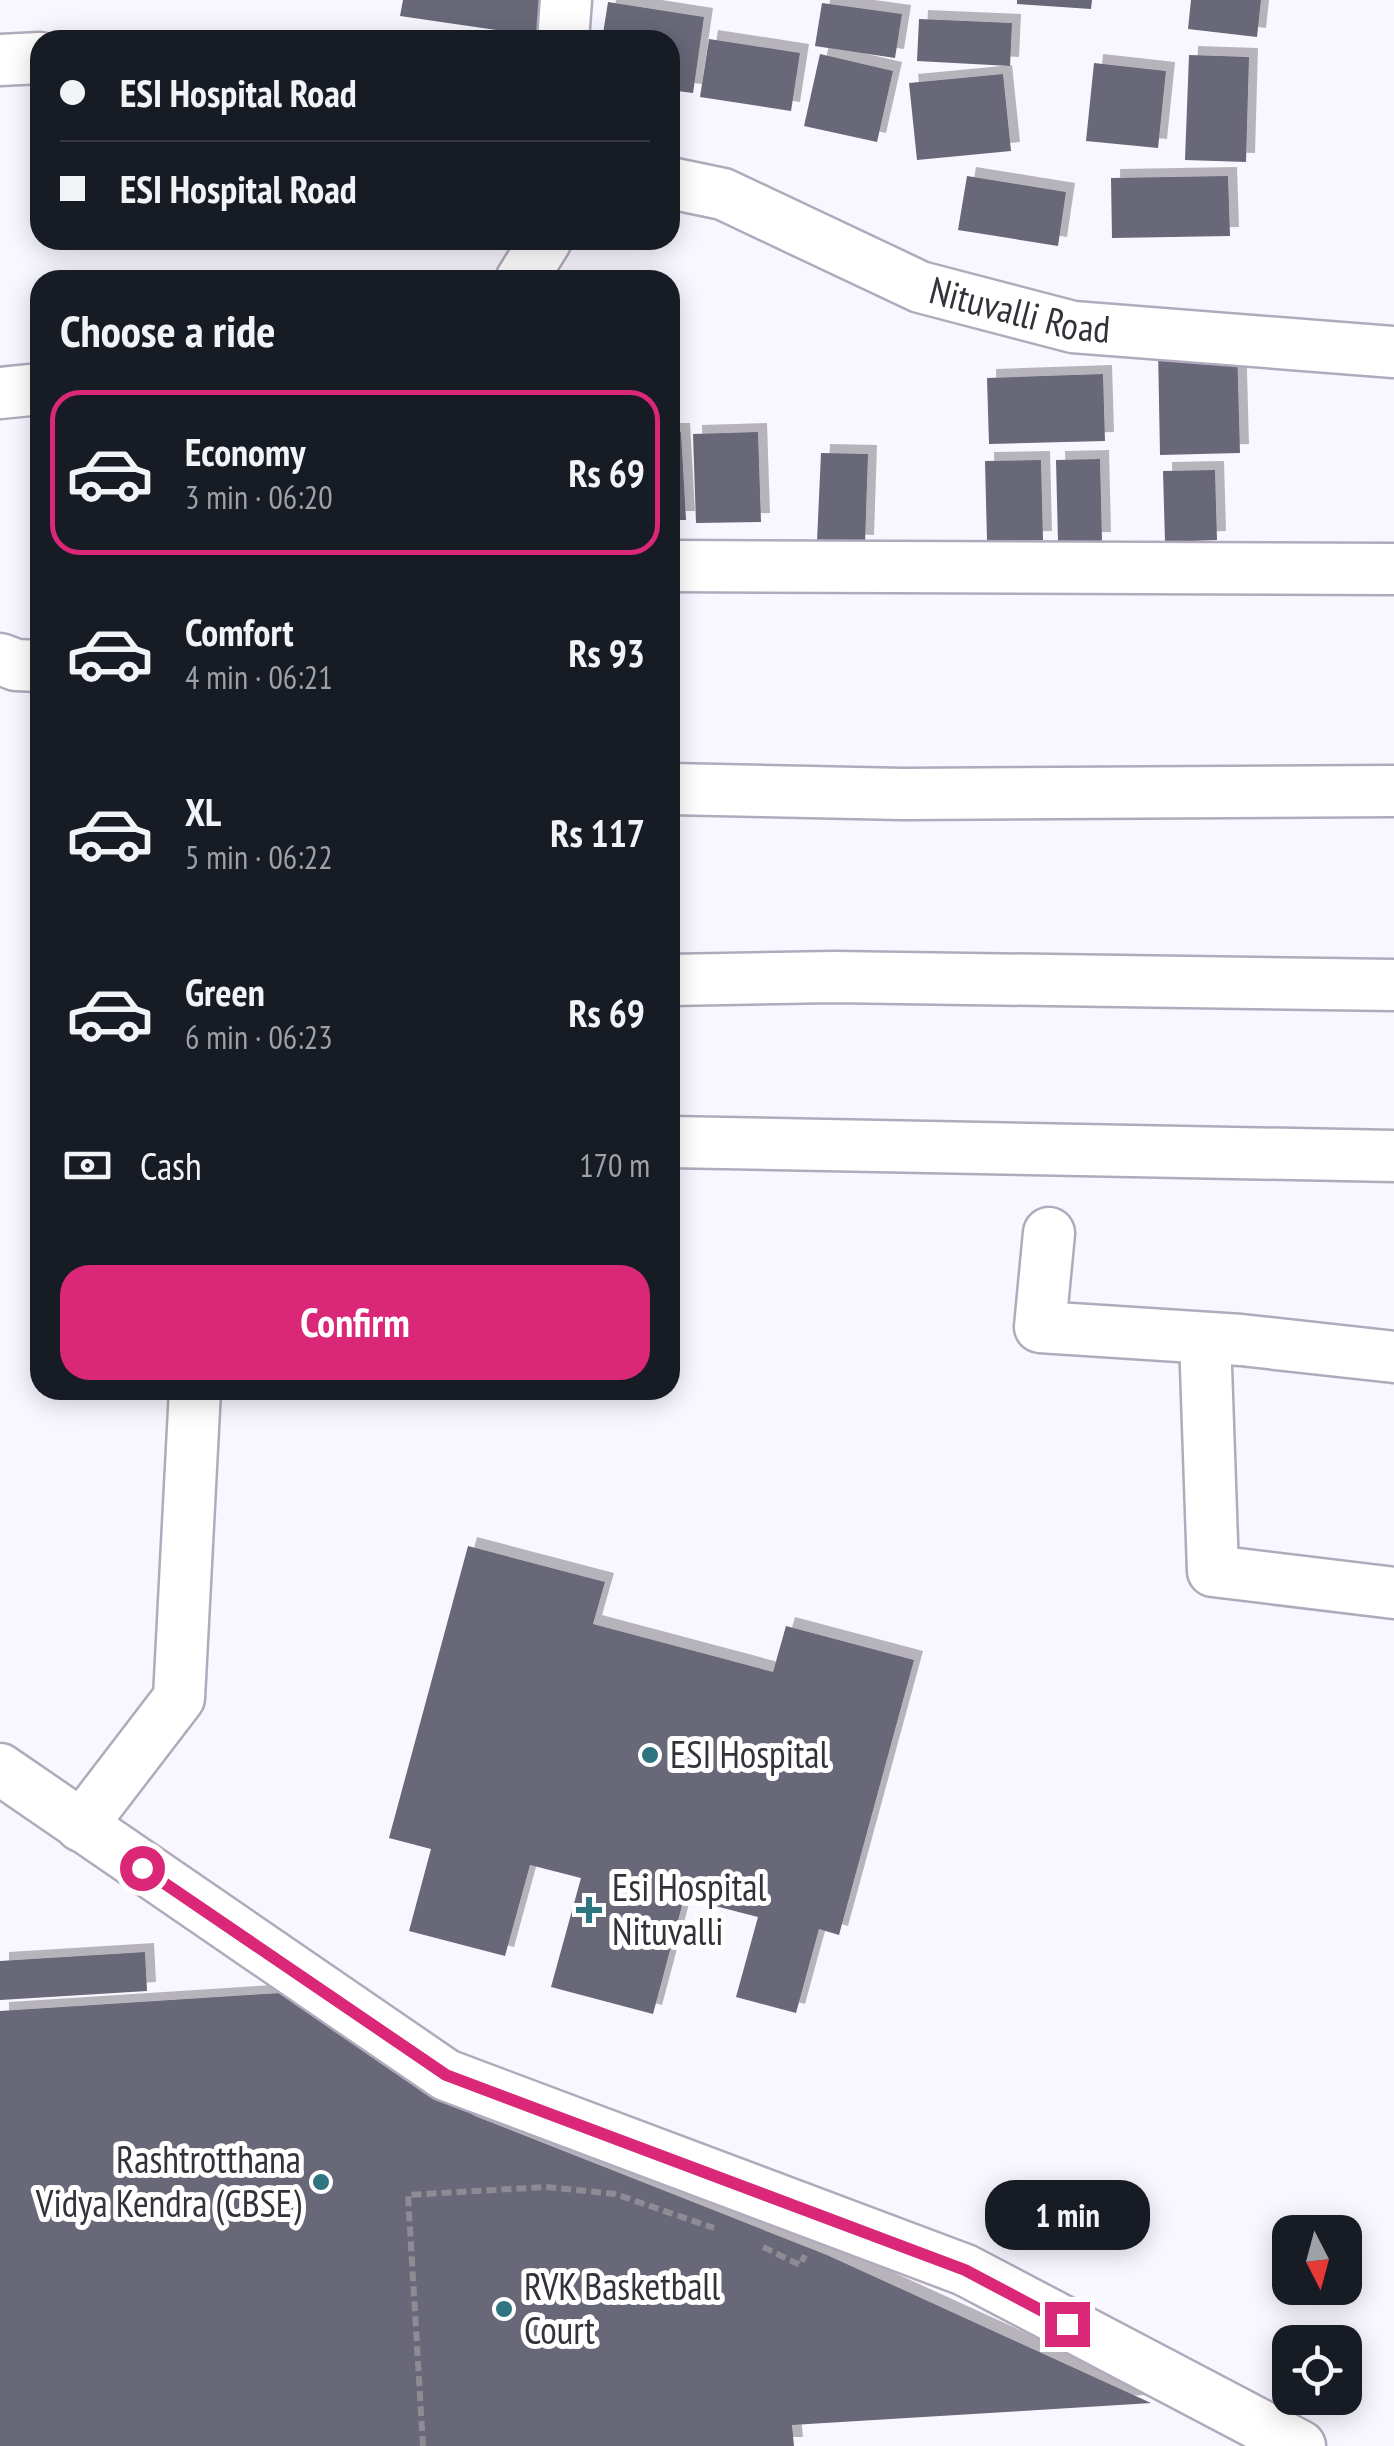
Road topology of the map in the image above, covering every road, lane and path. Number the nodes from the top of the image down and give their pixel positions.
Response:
1 (566, 0) edge
2 (564, 30) edge
3 (30, 58) edge
4 (0, 60) edge
5 (680, 184) edge
6 (1394, 352) edge
7 (30, 390) edge
8 (0, 393) edge
9 (680, 566) edge
10 (1394, 569) edge
11 (0, 659) edge
12 (30, 666) edge
13 (680, 789) edge
14 (1394, 791) edge
15 (680, 980) edge
16 (1394, 985) edge
17 (680, 1142) edge
18 (1394, 1156) edge
19 (1049, 1233) dead end
20 (1205, 1338) junction
21 (1394, 1357) edge
22 (194, 1400) edge
23 (1394, 1593) edge
24 (0, 1769) edge
25 (81, 1826) junction
26 (721, 2231) dead end
27 (756, 2243) dead end
28 (810, 2248) dead end
29 (1282, 2441) edge
30 (423, 2446) edge

1 - 2 street
3 - 4 street
5 - 6 street, Nituvalli Road
7 - 8 street
9 - 10 street
11 - 12 street
13 - 14 street
15 - 16 street
17 - 18 street
19 - 20 street
20 - 21 street
20 - 23 street
22 - 25 street
24 - 25 street
25 - 29 street
26 - 30 path
27 - 28 path

